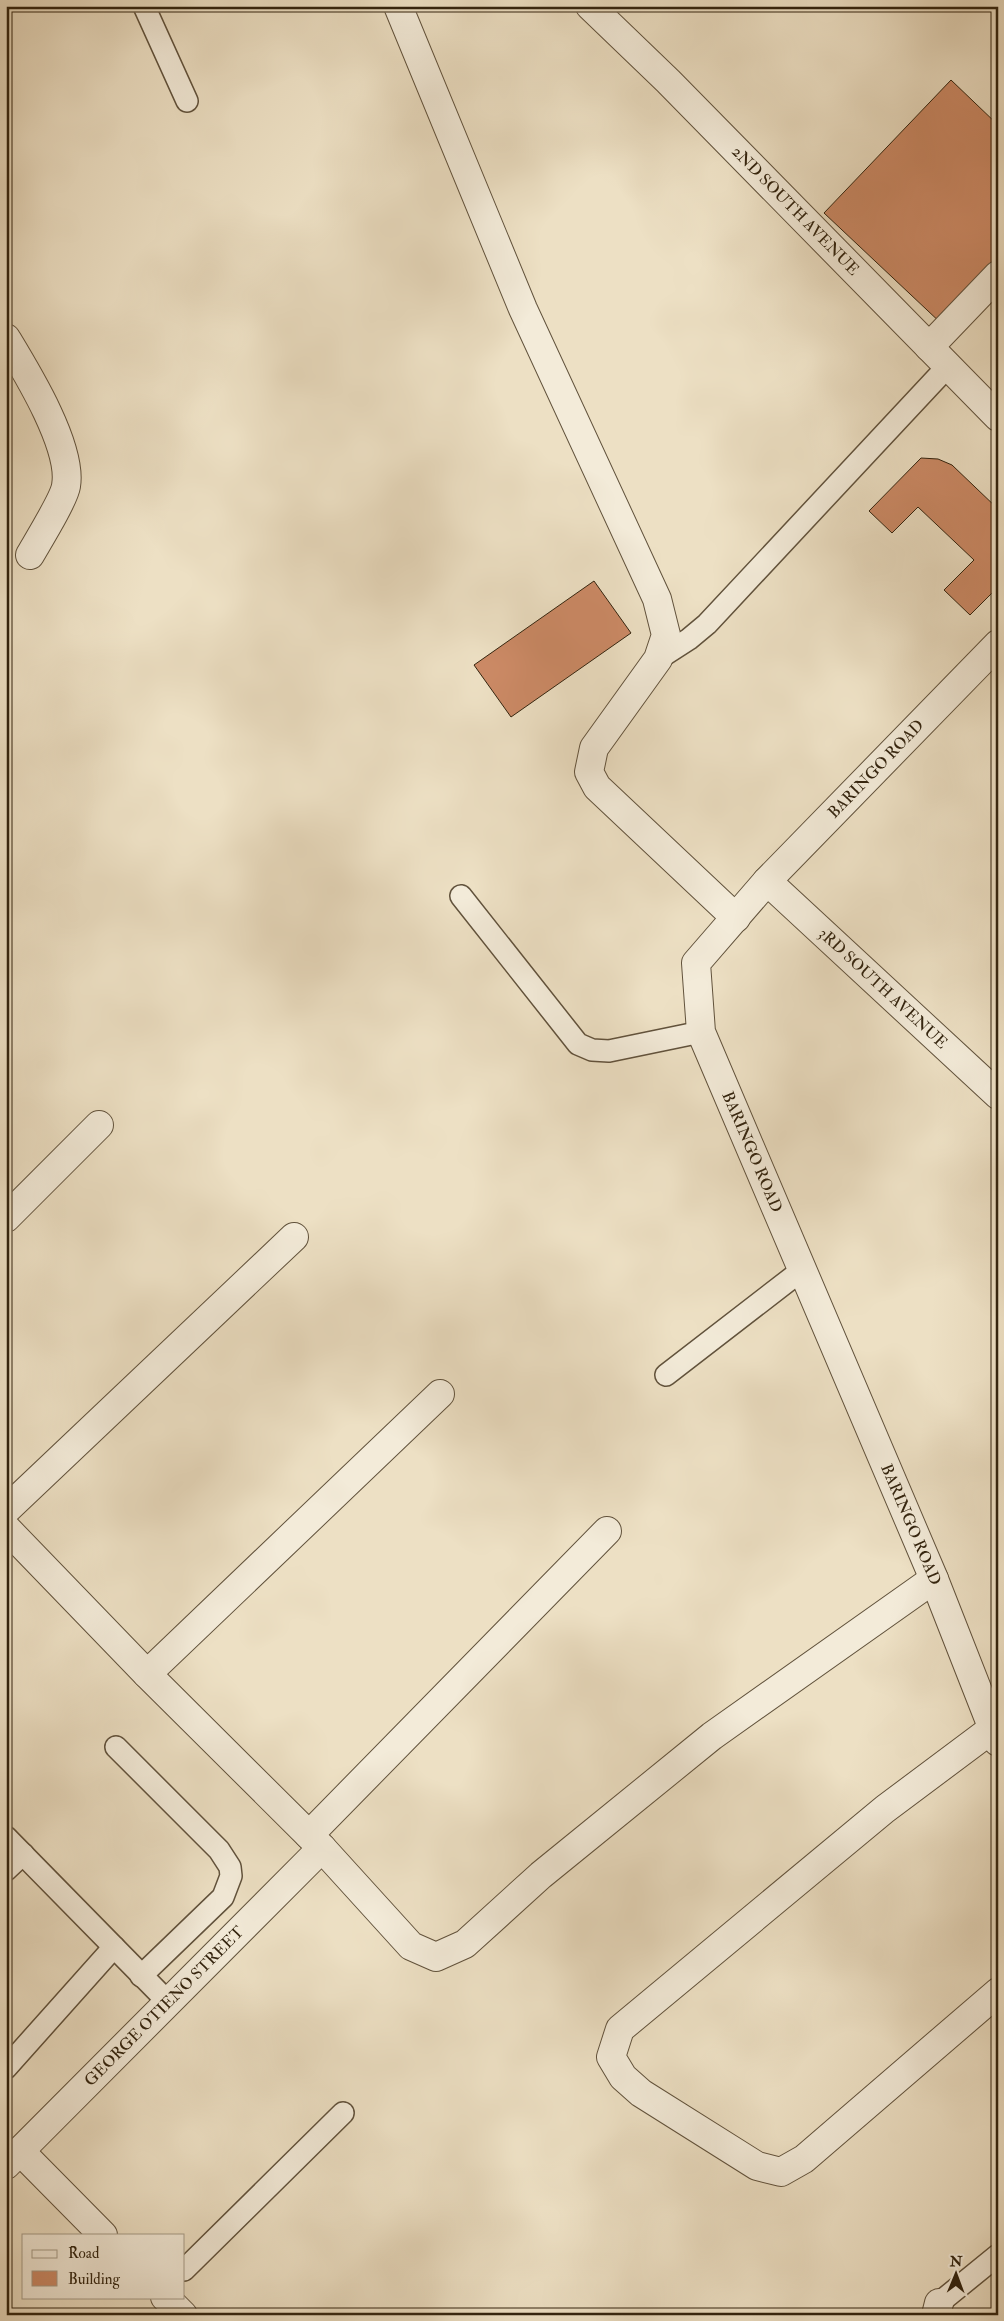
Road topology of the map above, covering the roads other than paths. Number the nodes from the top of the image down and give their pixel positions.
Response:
1 (144, 6) edge
2 (398, 6) edge
3 (590, 6) edge
4 (187, 101) dead end
5 (998, 275) edge
6 (6, 338) edge
7 (938, 356) junction
8 (998, 417) edge
9 (30, 555) dead end
10 (998, 644) edge
11 (658, 659) junction
12 (767, 881) junction
13 (461, 896) dead end
14 (736, 918) junction
15 (701, 1032) junction
16 (998, 1095) edge
17 (99, 1125) dead end
18 (6, 1218) edge
19 (294, 1236) dead end
20 (802, 1270) junction
21 (666, 1375) dead end
22 (440, 1394) dead end
23 (6, 1510) edge
24 (6, 1528) edge
25 (607, 1531) dead end
26 (934, 1579) junction
27 (146, 1674) junction
28 (995, 1735) edge
29 (116, 1747) dead end
30 (6, 1837) edge
31 (316, 1841) junction
32 (23, 1854) junction
33 (6, 1870) edge
34 (114, 1947) junction
35 (141, 1976) junction
36 (998, 1992) edge
37 (168, 2002) junction
38 (6, 2068) edge
39 (342, 2113) dead end
40 (13, 2158) edge
41 (102, 2234) edge
42 (998, 2255) edge
43 (185, 2269) edge
44 (167, 2298) edge
45 (938, 2309) edge
46 (183, 2315) edge

1 - 4 lane
2 - 11 street
3 - 7 street, 2ND SOUTH AVENUE
5 - 7 street
6 - 9 street
7 - 8 street, 2ND SOUTH AVENUE
7 - 11 lane
10 - 12 street, BARINGO ROAD
11 - 14 street
12 - 14 street, BARINGO ROAD
12 - 16 street, 3RD SOUTH AVENUE
13 - 15 lane
14 - 15 street, BARINGO ROAD
15 - 20 street, BARINGO ROAD
17 - 18 street
19 - 23 street
20 - 21 lane
20 - 26 street, BARINGO ROAD
22 - 27 street
24 - 27 street
25 - 31 street, GEORGE OTIENO STREET
26 - 28 street, BARINGO ROAD
26 - 31 street
27 - 31 street
28 - 36 street
29 - 35 lane
30 - 32 lane
31 - 37 street, GEORGE OTIENO STREET
32 - 33 lane
32 - 34 lane
34 - 35 lane
34 - 38 lane
35 - 37 lane
37 - 40 street, GEORGE OTIENO STREET
39 - 43 lane
40 - 41 street
42 - 45 lane
44 - 46 street

